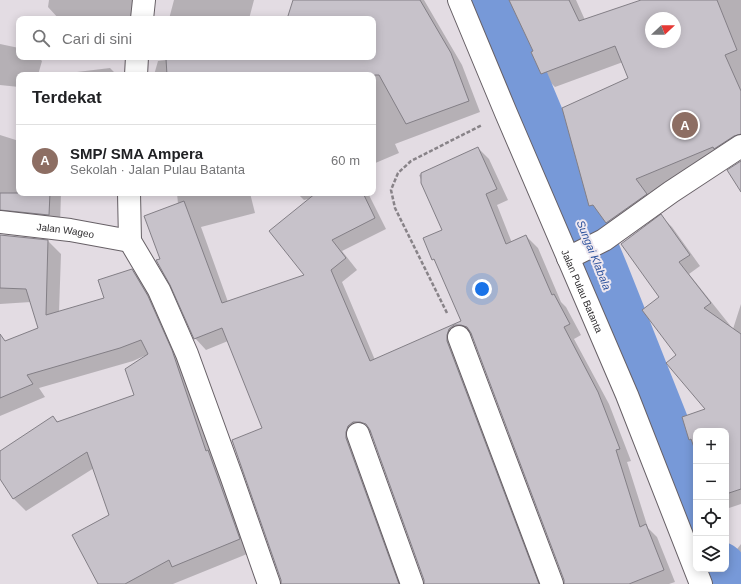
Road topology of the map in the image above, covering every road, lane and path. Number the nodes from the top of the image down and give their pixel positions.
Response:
1 (144, 0) edge
2 (460, 0) edge
3 (142, 16) edge
4 (138, 60) edge
5 (136, 72) edge
6 (506, 113) junction
7 (741, 146) edge
8 (129, 196) edge
9 (0, 222) edge
10 (130, 241) junction
11 (574, 255) junction
12 (458, 337) joint
13 (358, 434) dead end
14 (269, 584) edge
15 (412, 584) edge
16 (552, 584) edge
17 (701, 584) edge

1 - 3 street
2 - 6 street, Jalan Pulau Batanta
4 - 5 street
6 - 11 street, Jalan Pulau Batanta
6 - 12 path
7 - 11 street
8 - 10 street
9 - 10 street, Jalan Wageo
10 - 14 street
11 - 17 street, Jalan Pulau Batanta
12 - 16 street
13 - 15 street

